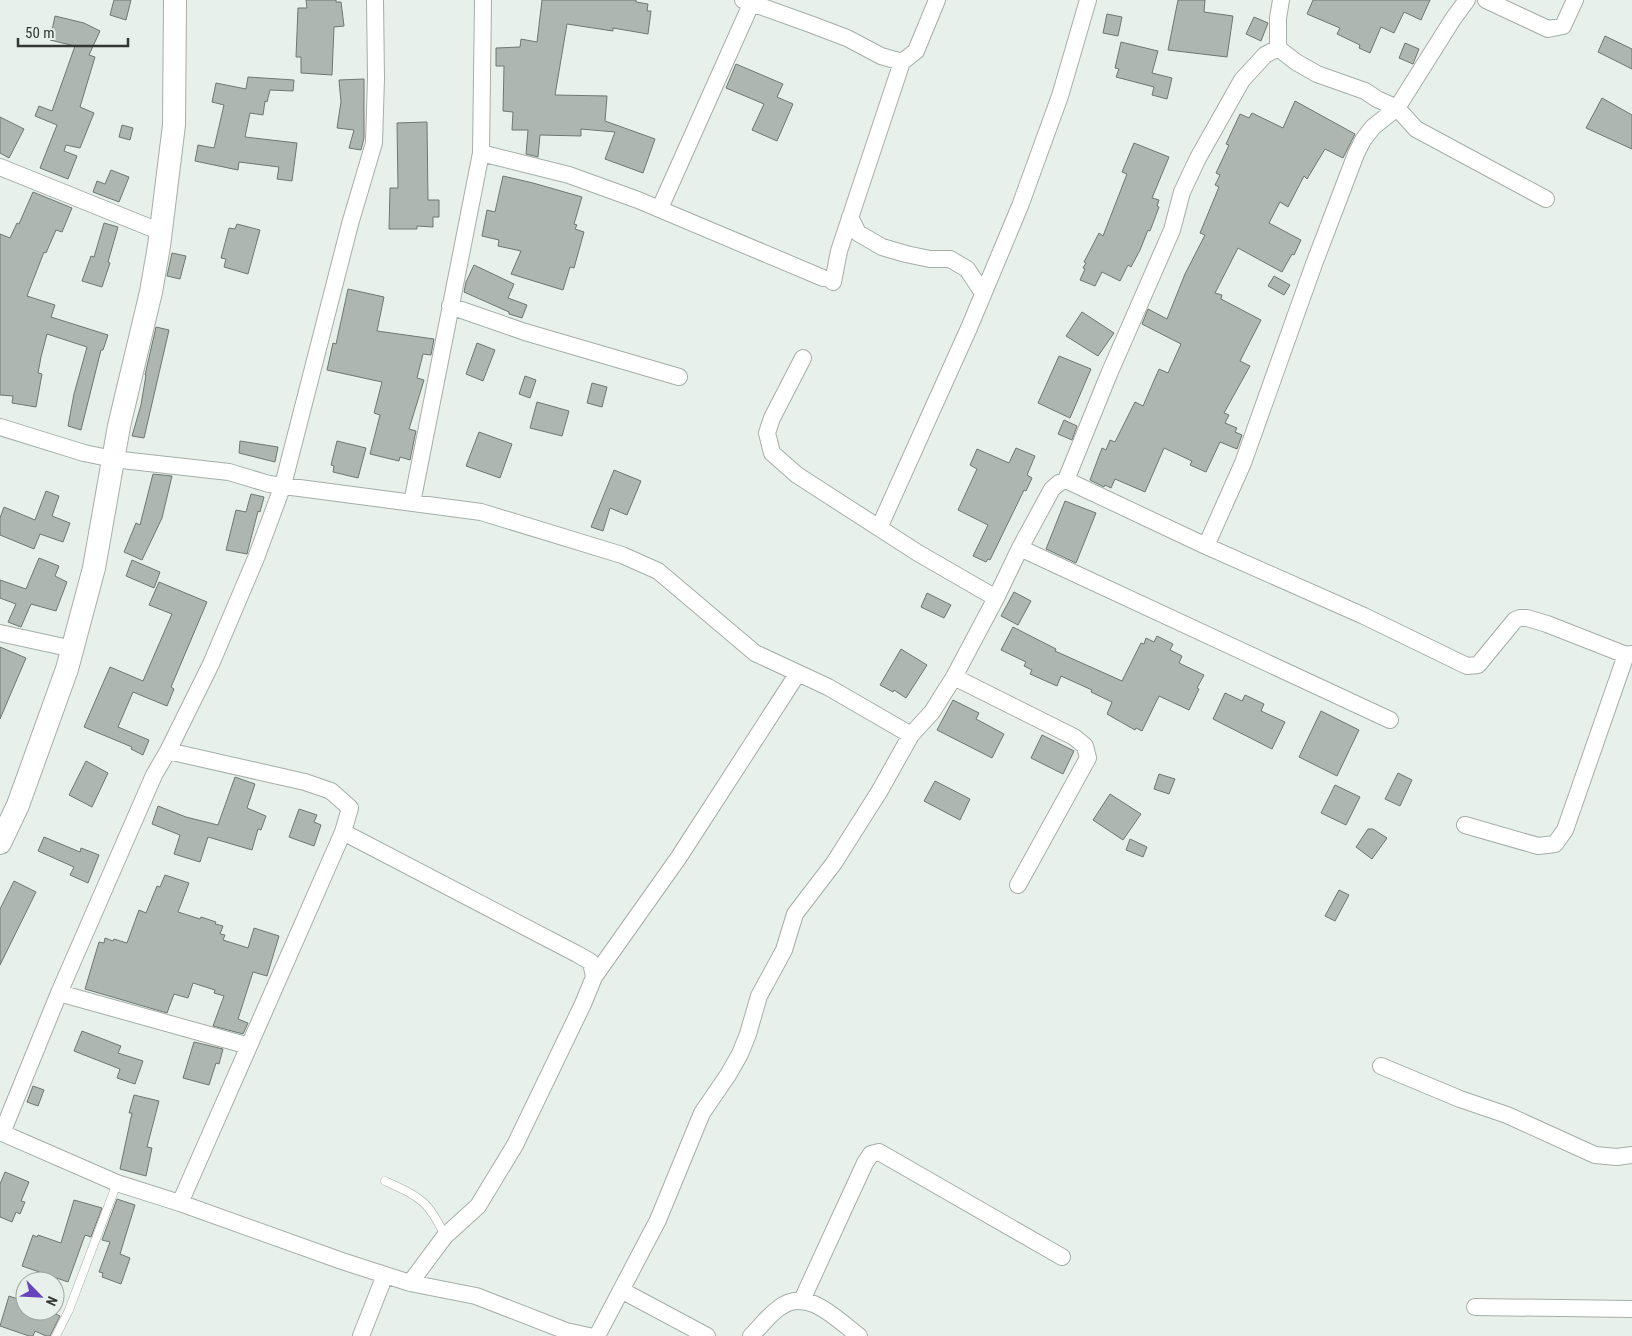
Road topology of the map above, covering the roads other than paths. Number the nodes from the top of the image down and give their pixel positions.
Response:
1 (175, 0) edge
2 (375, 0) edge
3 (483, 0) edge
4 (937, 0) edge
5 (1088, 0) edge
6 (1281, 0) edge
7 (1467, 0) edge
8 (1486, 0) edge
9 (1575, 0) edge
10 (748, 1) edge
11 (1278, 48) junction
12 (902, 62) junction
13 (1397, 108) junction
14 (481, 153) junction
15 (0, 167) edge
16 (1546, 199) dead end
17 (660, 208) junction
18 (850, 217) junction
19 (161, 232) junction
20 (983, 293) junction
21 (450, 306) junction
22 (803, 358) dead end
23 (679, 377) dead end
24 (0, 427) edge
25 (113, 460) junction
26 (1066, 480) junction
27 (283, 485) junction
28 (412, 503) junction
29 (879, 528) junction
30 (1206, 546) junction
31 (1020, 548) junction
32 (996, 598) junction
33 (0, 633) edge
34 (73, 648) junction
35 (1629, 654) edge
36 (798, 673) junction
37 (954, 677) junction
38 (1390, 720) dead end
39 (911, 735) junction
40 (168, 750) junction
41 (1465, 825) dead end
42 (343, 832) junction
43 (0, 843) edge
44 (1018, 885) dead end
45 (594, 978) junction
46 (59, 993) junction
47 (249, 1046) junction
48 (1381, 1066) dead end
49 (1, 1132) edge
50 (1632, 1155) edge
51 (385, 1181) dead end
52 (117, 1183) junction
53 (180, 1203) junction
54 (445, 1236) junction
55 (1062, 1256) dead end
56 (384, 1275) junction
57 (410, 1283) junction
58 (621, 1290) junction
59 (802, 1300) junction
60 (1475, 1307) dead end
61 (1632, 1309) edge
62 (56, 1336) edge
63 (361, 1336) edge
64 (589, 1336) edge
65 (597, 1336) edge
66 (707, 1336) edge
67 (752, 1336) edge
68 (859, 1336) edge

1 - 19 street
2 - 27 street
3 - 14 street
4 - 12 street
5 - 20 street
6 - 11 street
7 - 13 street
8 - 9 street
10 - 12 street
10 - 17 street
11 - 13 street
11 - 26 street
12 - 18 street
13 - 16 street
13 - 30 street
14 - 17 street
14 - 21 street
15 - 19 street
17 - 18 street
18 - 20 street
19 - 25 street
20 - 29 street
21 - 23 street
21 - 28 street
22 - 29 street
24 - 25 street
25 - 27 street
25 - 34 street
26 - 30 street
26 - 31 street
27 - 28 street
27 - 40 street
28 - 36 street
29 - 32 street
30 - 35 street
31 - 32 street
31 - 38 street
32 - 37 street
33 - 34 street
34 - 43 street
35 - 41 street
36 - 39 street
36 - 45 street
37 - 39 street
37 - 44 street
39 - 58 street
40 - 42 street
40 - 46 street
42 - 45 street
42 - 47 street
45 - 54 street
46 - 47 street
46 - 49 street
47 - 53 street
48 - 50 street
49 - 52 street
51 - 54 lane
52 - 53 street
52 - 62 lane
53 - 56 street
54 - 57 street
55 - 59 street
56 - 57 street
56 - 63 street
57 - 64 street
58 - 65 street
58 - 66 street
59 - 67 street
59 - 68 street
60 - 61 street

